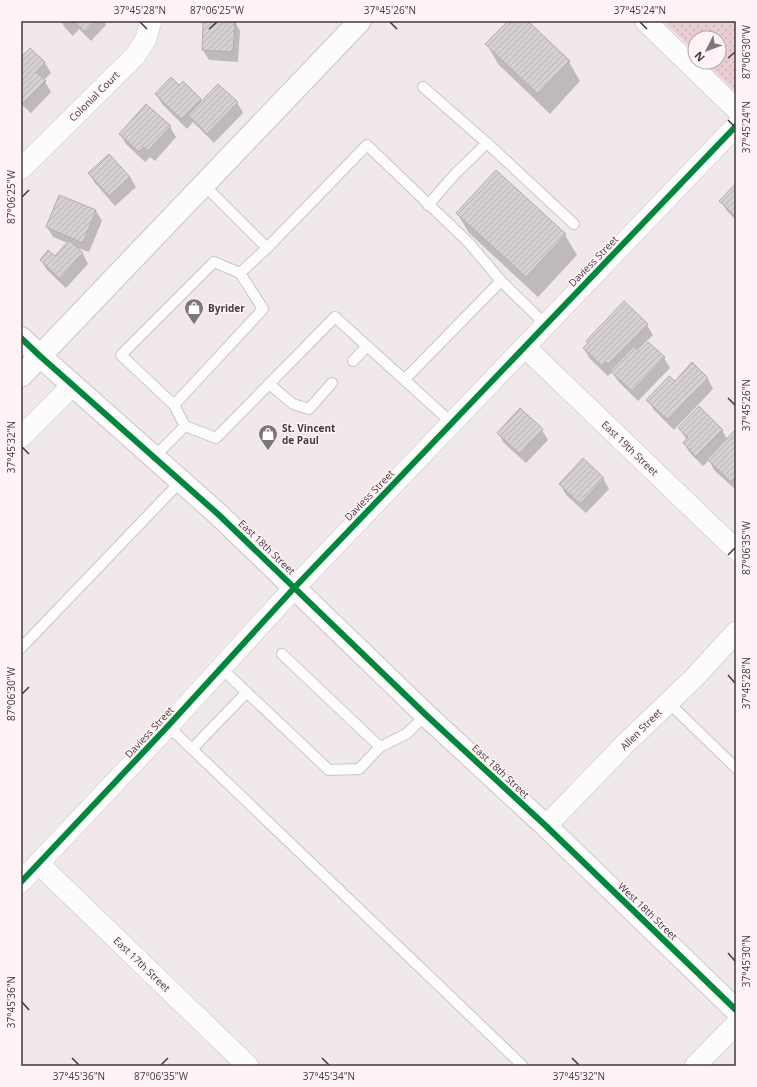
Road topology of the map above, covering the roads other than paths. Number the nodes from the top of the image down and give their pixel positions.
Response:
1 (151, 21) edge
2 (360, 21) edge
3 (645, 21) edge
4 (423, 86) dead end
5 (736, 109) edge
6 (736, 126) edge
7 (487, 143) junction
8 (22, 164) edge
9 (204, 185) junction
10 (428, 204) junction
11 (574, 224) dead end
12 (267, 248) junction
13 (240, 273) junction
14 (501, 281) junction
15 (546, 325) junction
16 (21, 338) edge
17 (367, 346) junction
18 (525, 347) junction
19 (40, 356) junction
20 (353, 361) dead end
21 (21, 376) edge
22 (404, 380) junction
23 (332, 383) dead end
24 (269, 384) junction
25 (74, 385) junction
26 (174, 405) junction
27 (452, 423) junction
28 (185, 426) junction
29 (21, 437) edge
30 (154, 456) junction
31 (181, 481) junction
32 (736, 550) edge
33 (295, 587) junction
34 (736, 632) edge
35 (21, 648) edge
36 (282, 654) dead end
37 (221, 668) junction
38 (247, 692) junction
39 (668, 702) junction
40 (426, 715) junction
41 (168, 726) junction
42 (380, 747) junction
43 (192, 749) junction
44 (736, 768) edge
45 (546, 826) junction
46 (38, 864) junction
47 (21, 882) edge
48 (736, 1010) edge
49 (736, 1024) edge
50 (247, 1066) edge
51 (523, 1066) edge
52 (695, 1066) edge

1 - 8 street, Colonial Court
2 - 9 street
3 - 5 street
4 - 7 lane
6 - 15 street, Daviess Street
7 - 10 lane
7 - 11 lane
9 - 12 lane
9 - 19 street
10 - 12 lane
10 - 14 lane
12 - 13 lane
13 - 26 lane
13 - 26 lane
14 - 15 lane
14 - 22 lane
15 - 18 street, Daviess Street
16 - 19 street, East 18th Street
17 - 20 lane
17 - 22 lane
17 - 24 lane
18 - 27 street, Daviess Street
18 - 32 street, East 19th Street
19 - 21 street
19 - 25 street, East 18th Street
22 - 27 lane
23 - 24 lane
24 - 28 lane
25 - 29 street
25 - 30 street, East 18th Street
26 - 28 lane
27 - 33 street, Daviess Street
28 - 30 lane
30 - 31 street, East 18th Street
31 - 33 street, East 18th Street
31 - 35 lane
33 - 37 street, Daviess Street
33 - 40 street, East 18th Street
34 - 39 street, Allen Street
36 - 42 lane
37 - 38 lane
37 - 41 street, Daviess Street
38 - 42 lane
38 - 43 lane
39 - 44 lane
39 - 45 street, Allen Street
40 - 42 lane
40 - 45 street, East 18th Street
41 - 43 lane
41 - 46 street, Daviess Street
43 - 51 lane
45 - 48 street, West 18th Street
46 - 47 street, Daviess Street
46 - 50 street, East 17th Street
49 - 52 street

